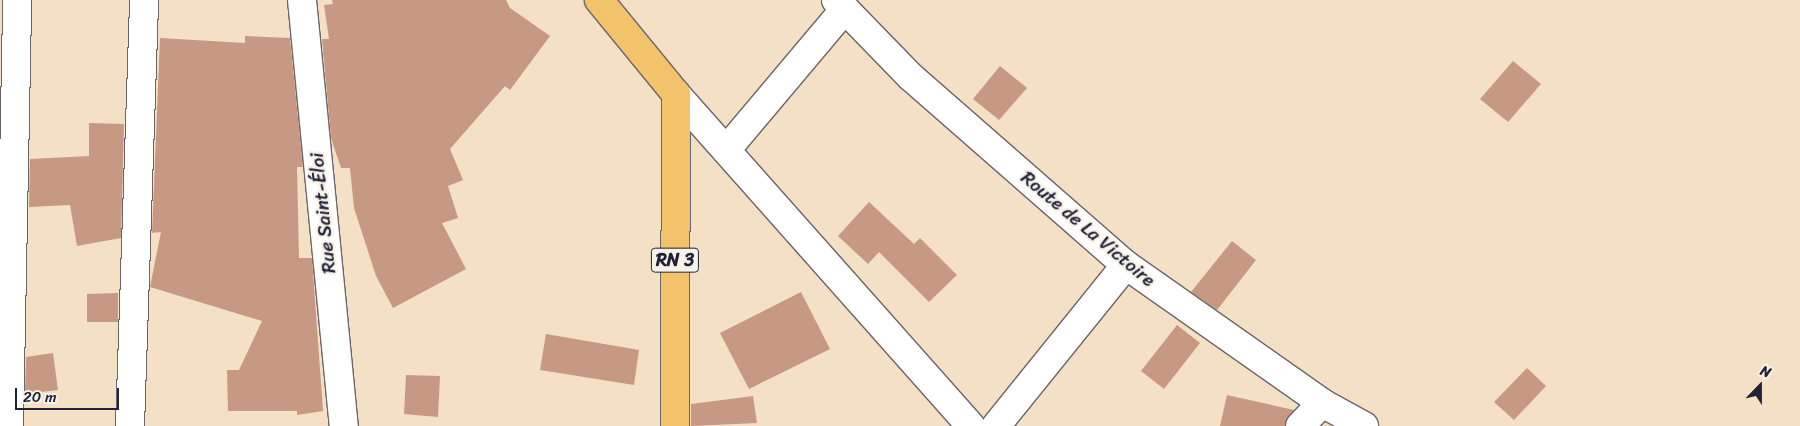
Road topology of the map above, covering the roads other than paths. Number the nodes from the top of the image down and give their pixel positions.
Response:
1 (17, 0) edge
2 (144, 0) edge
3 (302, 0) edge
4 (598, 0) edge
5 (841, 4) edge
6 (676, 94) junction
7 (726, 150) junction
8 (1126, 265) junction
9 (1322, 402) junction
10 (9, 426) edge
11 (130, 426) edge
12 (344, 426) edge
13 (675, 426) edge
14 (971, 426) edge
15 (996, 426) edge
16 (1300, 426) edge
17 (1364, 426) edge

1 - 10 street
2 - 11 street
3 - 12 street, Rue Saint-Éloi
4 - 6 main road
5 - 7 street
5 - 8 street, Route de La Victoire
6 - 7 street
6 - 13 main road, RN 3
7 - 14 street
8 - 9 street, Route de La Victoire
8 - 15 street
9 - 16 street
9 - 17 street, Route de La Victoire

